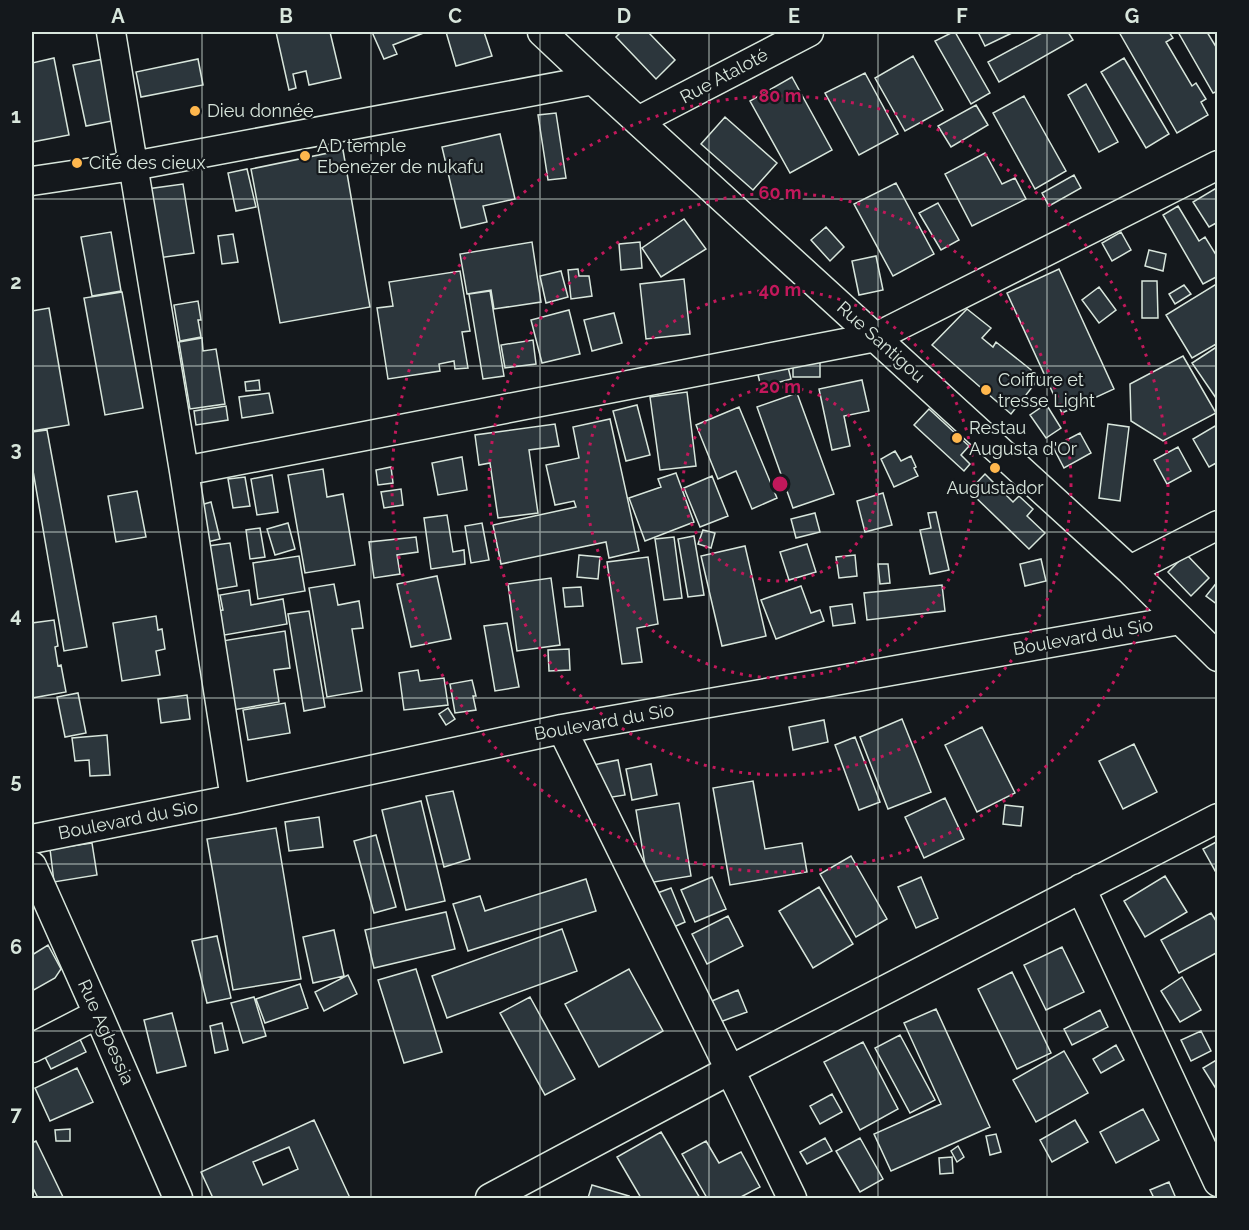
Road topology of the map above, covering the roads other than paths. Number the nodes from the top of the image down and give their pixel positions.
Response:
1 (111, 32) edge
2 (542, 32) edge
3 (809, 32) edge
4 (593, 80) junction
5 (638, 121) junction
6 (1218, 165) edge
7 (133, 166) junction
8 (32, 181) edge
9 (876, 337) junction
10 (184, 471) junction
11 (1218, 525) edge
12 (1130, 570) junction
13 (1180, 620) junction
14 (1218, 657) edge
15 (562, 729) junction
16 (235, 799) junction
17 (1218, 818) edge
18 (32, 839) edge
19 (32, 866) edge
20 (1081, 888) junction
21 (98, 1014) junction
22 (32, 1048) edge
23 (730, 1070) junction
24 (1218, 1182) edge
25 (178, 1198) edge
26 (490, 1198) edge
27 (792, 1198) edge

1 - 7 street
2 - 4 street, Rue Santigou
3 - 5 street, Rue Ataloté
4 - 5 street, Rue Santigou
4 - 7 street
5 - 9 street, Rue Santigou
6 - 9 street
7 - 8 street
7 - 10 street
9 - 10 street
9 - 12 street, Rue Santigou
10 - 16 street
11 - 12 street
12 - 13 street, Rue Santigou
13 - 14 street, Rue Santigou
13 - 15 street, Boulevard du Sio
15 - 16 street, Boulevard du Sio
15 - 23 street
16 - 18 street, Boulevard du Sio
17 - 20 street
19 - 21 street, Rue Agbessia
20 - 23 street
20 - 24 street
21 - 22 street
21 - 25 street, Rue Agbessia
23 - 26 street
23 - 27 street

